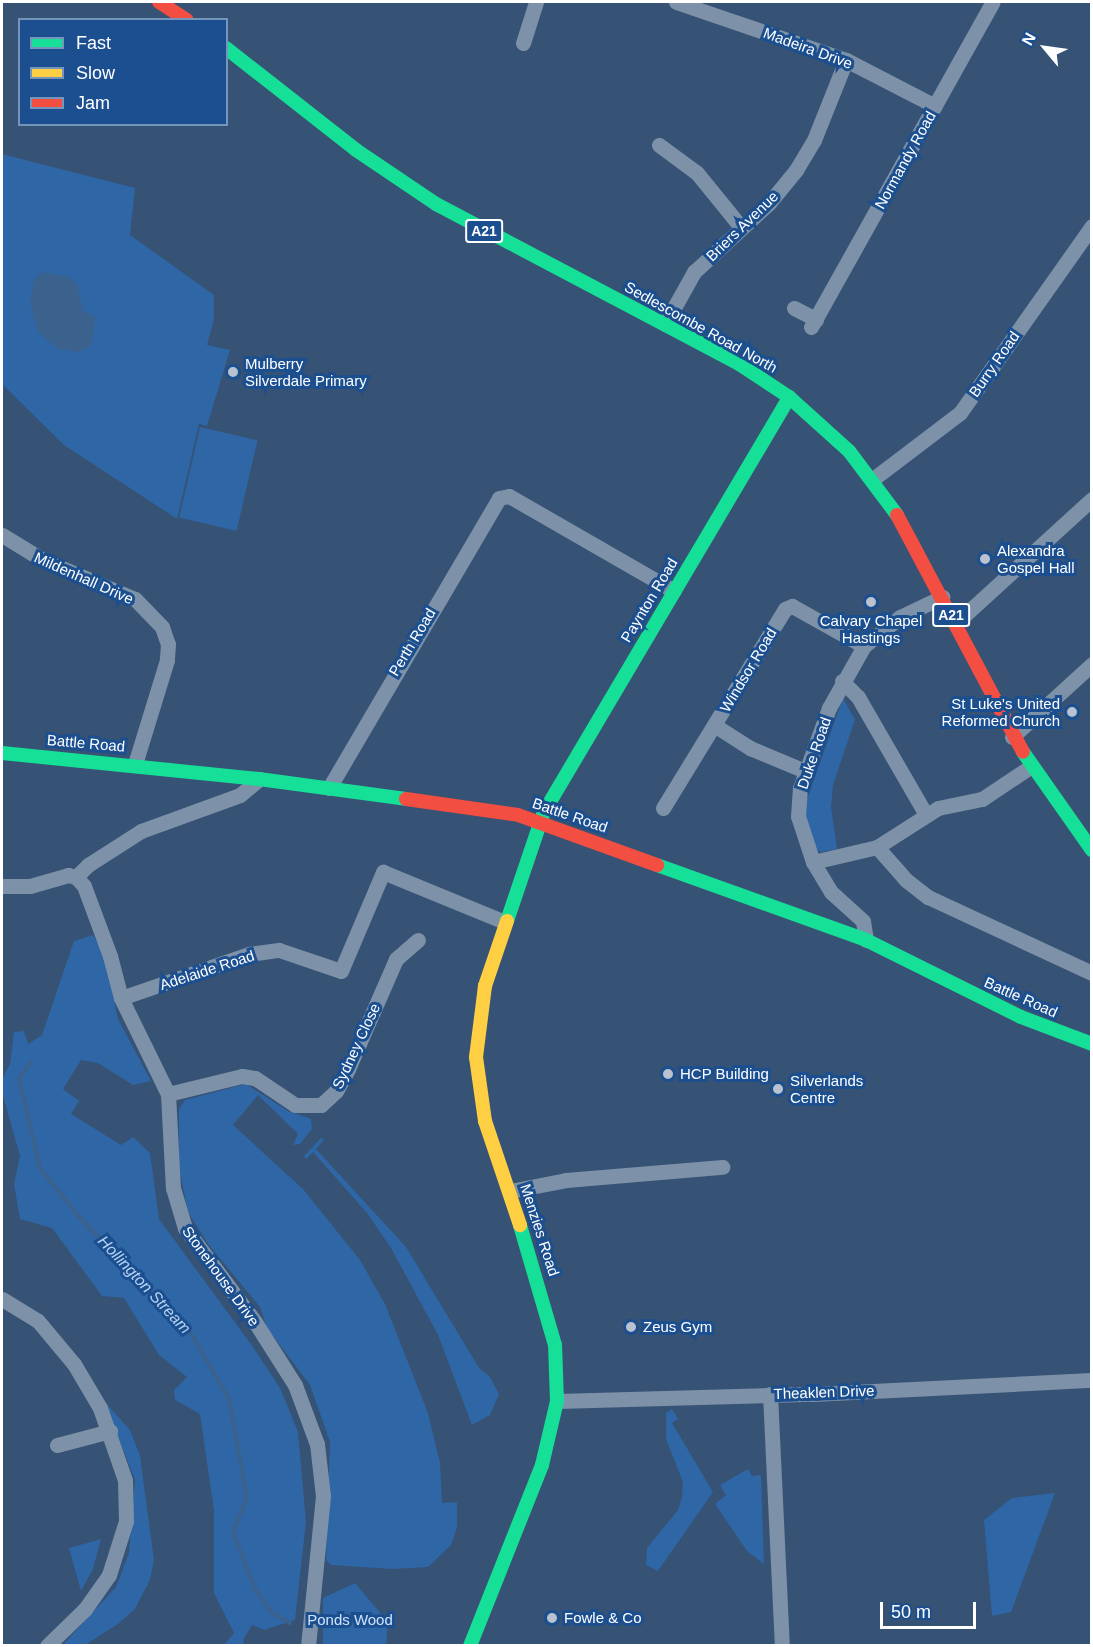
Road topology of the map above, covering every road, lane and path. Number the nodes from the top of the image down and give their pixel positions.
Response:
1 (536, 2) edge
2 (676, 2) edge
3 (993, 2) edge
4 (166, 3) edge
5 (185, 18) edge
6 (523, 43) dead end
7 (228, 50) edge
8 (846, 60) junction
9 (935, 106) junction
10 (659, 145) dead end
11 (740, 226) junction
12 (1092, 226) edge
13 (794, 308) dead end
14 (665, 324) junction
15 (789, 397) junction
16 (873, 479) junction
17 (1092, 499) edge
18 (2, 535) edge
19 (674, 591) junction
20 (942, 597) junction
21 (956, 623) junction
22 (864, 646) junction
23 (1092, 664) edge
24 (842, 681) junction
25 (714, 725) junction
26 (1012, 737) junction
27 (2, 753) edge
28 (135, 764) junction
29 (1030, 767) junction
30 (805, 771) junction
31 (259, 779) junction
32 (329, 788) junction
33 (663, 808) dead end
34 (926, 815) junction
35 (540, 821) junction
36 (1090, 845) edge
37 (877, 847) junction
38 (813, 862) junction
39 (76, 877) junction
40 (2, 886) edge
41 (505, 922) junction
42 (418, 940) dead end
43 (866, 940) junction
44 (1092, 973) edge
45 (121, 998) junction
46 (1092, 1044) edge
47 (168, 1094) junction
48 (722, 1167) dead end
49 (510, 1191) junction
50 (2, 1299) edge
51 (1092, 1380) edge
52 (770, 1394) junction
53 (557, 1401) junction
54 (110, 1431) junction
55 (57, 1445) dead end
56 (47, 1646) edge
57 (308, 1646) edge
58 (470, 1646) edge
59 (782, 1646) edge

1 - 6 street
2 - 8 street, Madeira Drive
3 - 9 street, Normandy Road
4 - 5 main road
7 - 14 main road, Sedlescombe Road North / A21
8 - 9 street, Madeira Drive
8 - 11 street, Briers Avenue
9 - 13 street, Normandy Road
10 - 11 street
11 - 14 street, Briers Avenue
12 - 16 street, Burry Road
14 - 15 main road, Sedlescombe Road North / A21
15 - 16 main road, Sedlescombe Road North / A21
15 - 19 main road, Paynton Road
16 - 20 main road, Sedlescombe Road North / A21
17 - 21 street
18 - 28 street, Mildenhall Drive
19 - 32 street, Perth Road
19 - 35 main road, Paynton Road
20 - 21 main road, Sedlescombe Road North / A21
20 - 22 street, Duke Road
21 - 26 main road, Sedlescombe Road North / A21
22 - 24 street, Duke Road
22 - 25 street, Windsor Road
23 - 26 street
24 - 30 street, Duke Road
24 - 34 street
25 - 30 street
25 - 33 street, Windsor Road
26 - 29 main road, Sedlescombe Road North / A21
27 - 28 main road, Battle Road
28 - 31 main road, Battle Road
29 - 34 street
29 - 36 main road, Sedlescombe Road North / A21
30 - 38 street, Duke Road
31 - 32 main road, Battle Road
31 - 39 street
32 - 35 main road, Battle Road
34 - 37 street
35 - 41 main road, Menzies Road
35 - 43 main road, Battle Road
37 - 38 street
37 - 44 street
38 - 43 street, Duke Road
39 - 40 street
39 - 45 street, Stonehouse Drive
41 - 45 street, Adelaide Road
41 - 49 main road, Menzies Road
42 - 47 street, Sydney Close
43 - 46 main road, Battle Road
45 - 47 street, Stonehouse Drive
47 - 57 street, Stonehouse Drive
48 - 49 street
49 - 53 main road, Menzies Road
50 - 54 street
51 - 52 street, Theaklen Drive
52 - 53 street, Theaklen Drive
52 - 59 street
53 - 58 main road, Menzies Road
54 - 55 street
54 - 56 street

